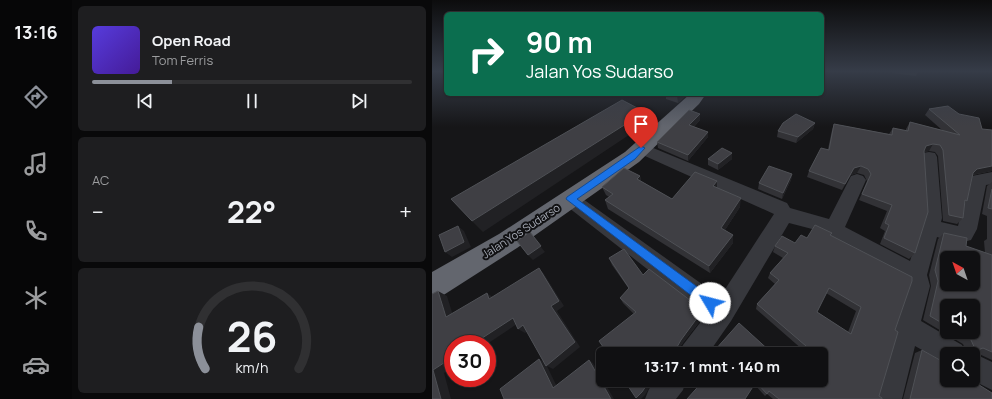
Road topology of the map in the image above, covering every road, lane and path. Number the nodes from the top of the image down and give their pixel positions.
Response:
1 (697, 96) edge
2 (641, 148) junction
3 (929, 157) dead end
4 (992, 178) edge
5 (857, 180) dead end
6 (570, 199) junction
7 (784, 214) junction
8 (931, 227) junction
9 (833, 231) junction
10 (916, 275) junction
11 (432, 287) edge
12 (723, 313) junction
13 (909, 328) junction
14 (697, 347) edge
15 (942, 347) edge
16 (980, 370) edge
17 (992, 377) edge
18 (668, 387) edge
19 (659, 399) edge
20 (888, 399) edge

1 - 2 highway, Jalan Yos Sudarso
2 - 6 highway, Jalan Yos Sudarso
2 - 7 street
3 - 8 street
4 - 8 street
5 - 9 street
6 - 11 highway, Jalan Yos Sudarso
6 - 12 street
7 - 9 street
7 - 12 street
8 - 10 street
9 - 10 street
10 - 13 street
12 - 14 street
13 - 15 street
13 - 20 street
16 - 17 street
18 - 19 street

